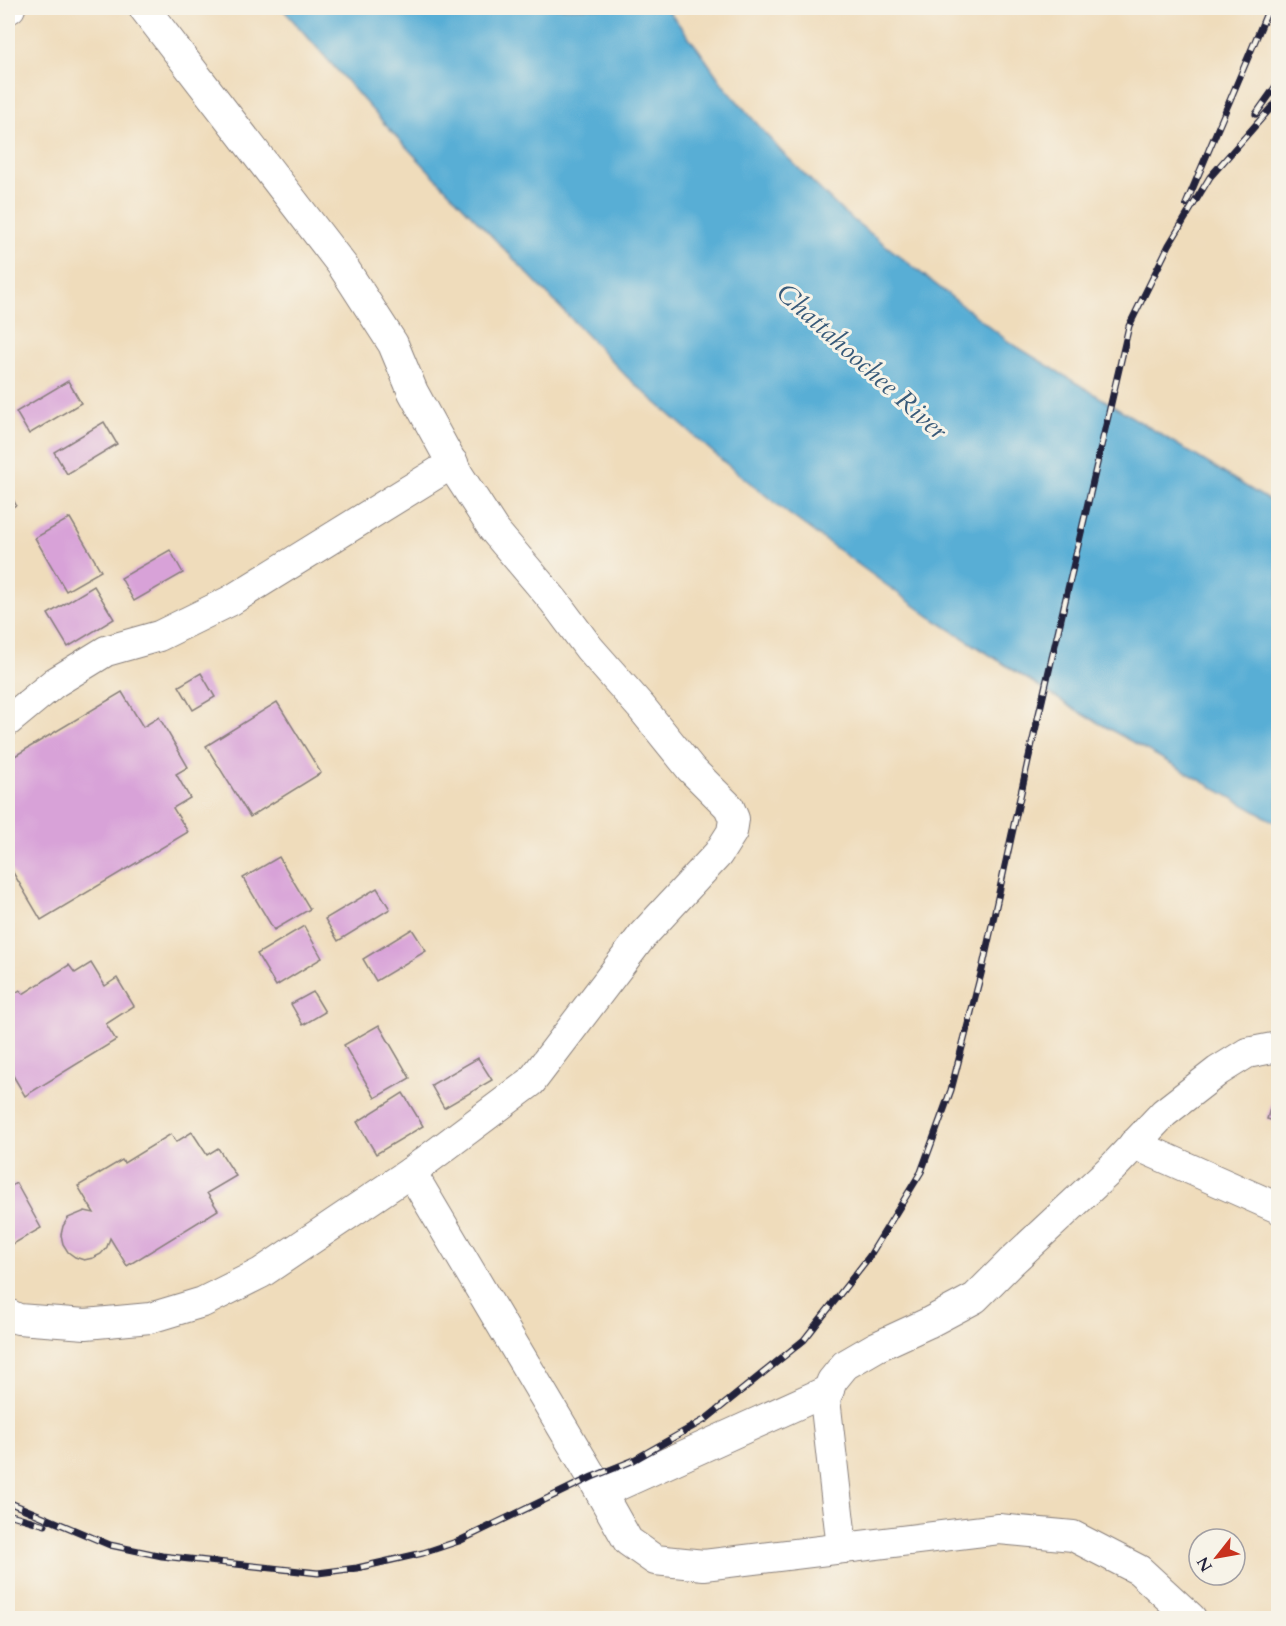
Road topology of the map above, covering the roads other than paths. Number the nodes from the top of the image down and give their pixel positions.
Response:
1 (144, 8) edge
2 (453, 463) junction
3 (8, 721) edge
4 (1278, 1047) edge
5 (1134, 1144) junction
6 (411, 1172) junction
7 (1278, 1208) edge
8 (8, 1314) edge
9 (829, 1390) junction
10 (601, 1493) junction
11 (842, 1548) junction
12 (1191, 1618) edge

1 - 2 lane
2 - 3 lane
2 - 6 lane
4 - 5 lane
5 - 7 lane
5 - 9 lane
6 - 8 lane
6 - 10 lane
9 - 10 lane
9 - 11 lane
10 - 11 lane
11 - 12 lane

